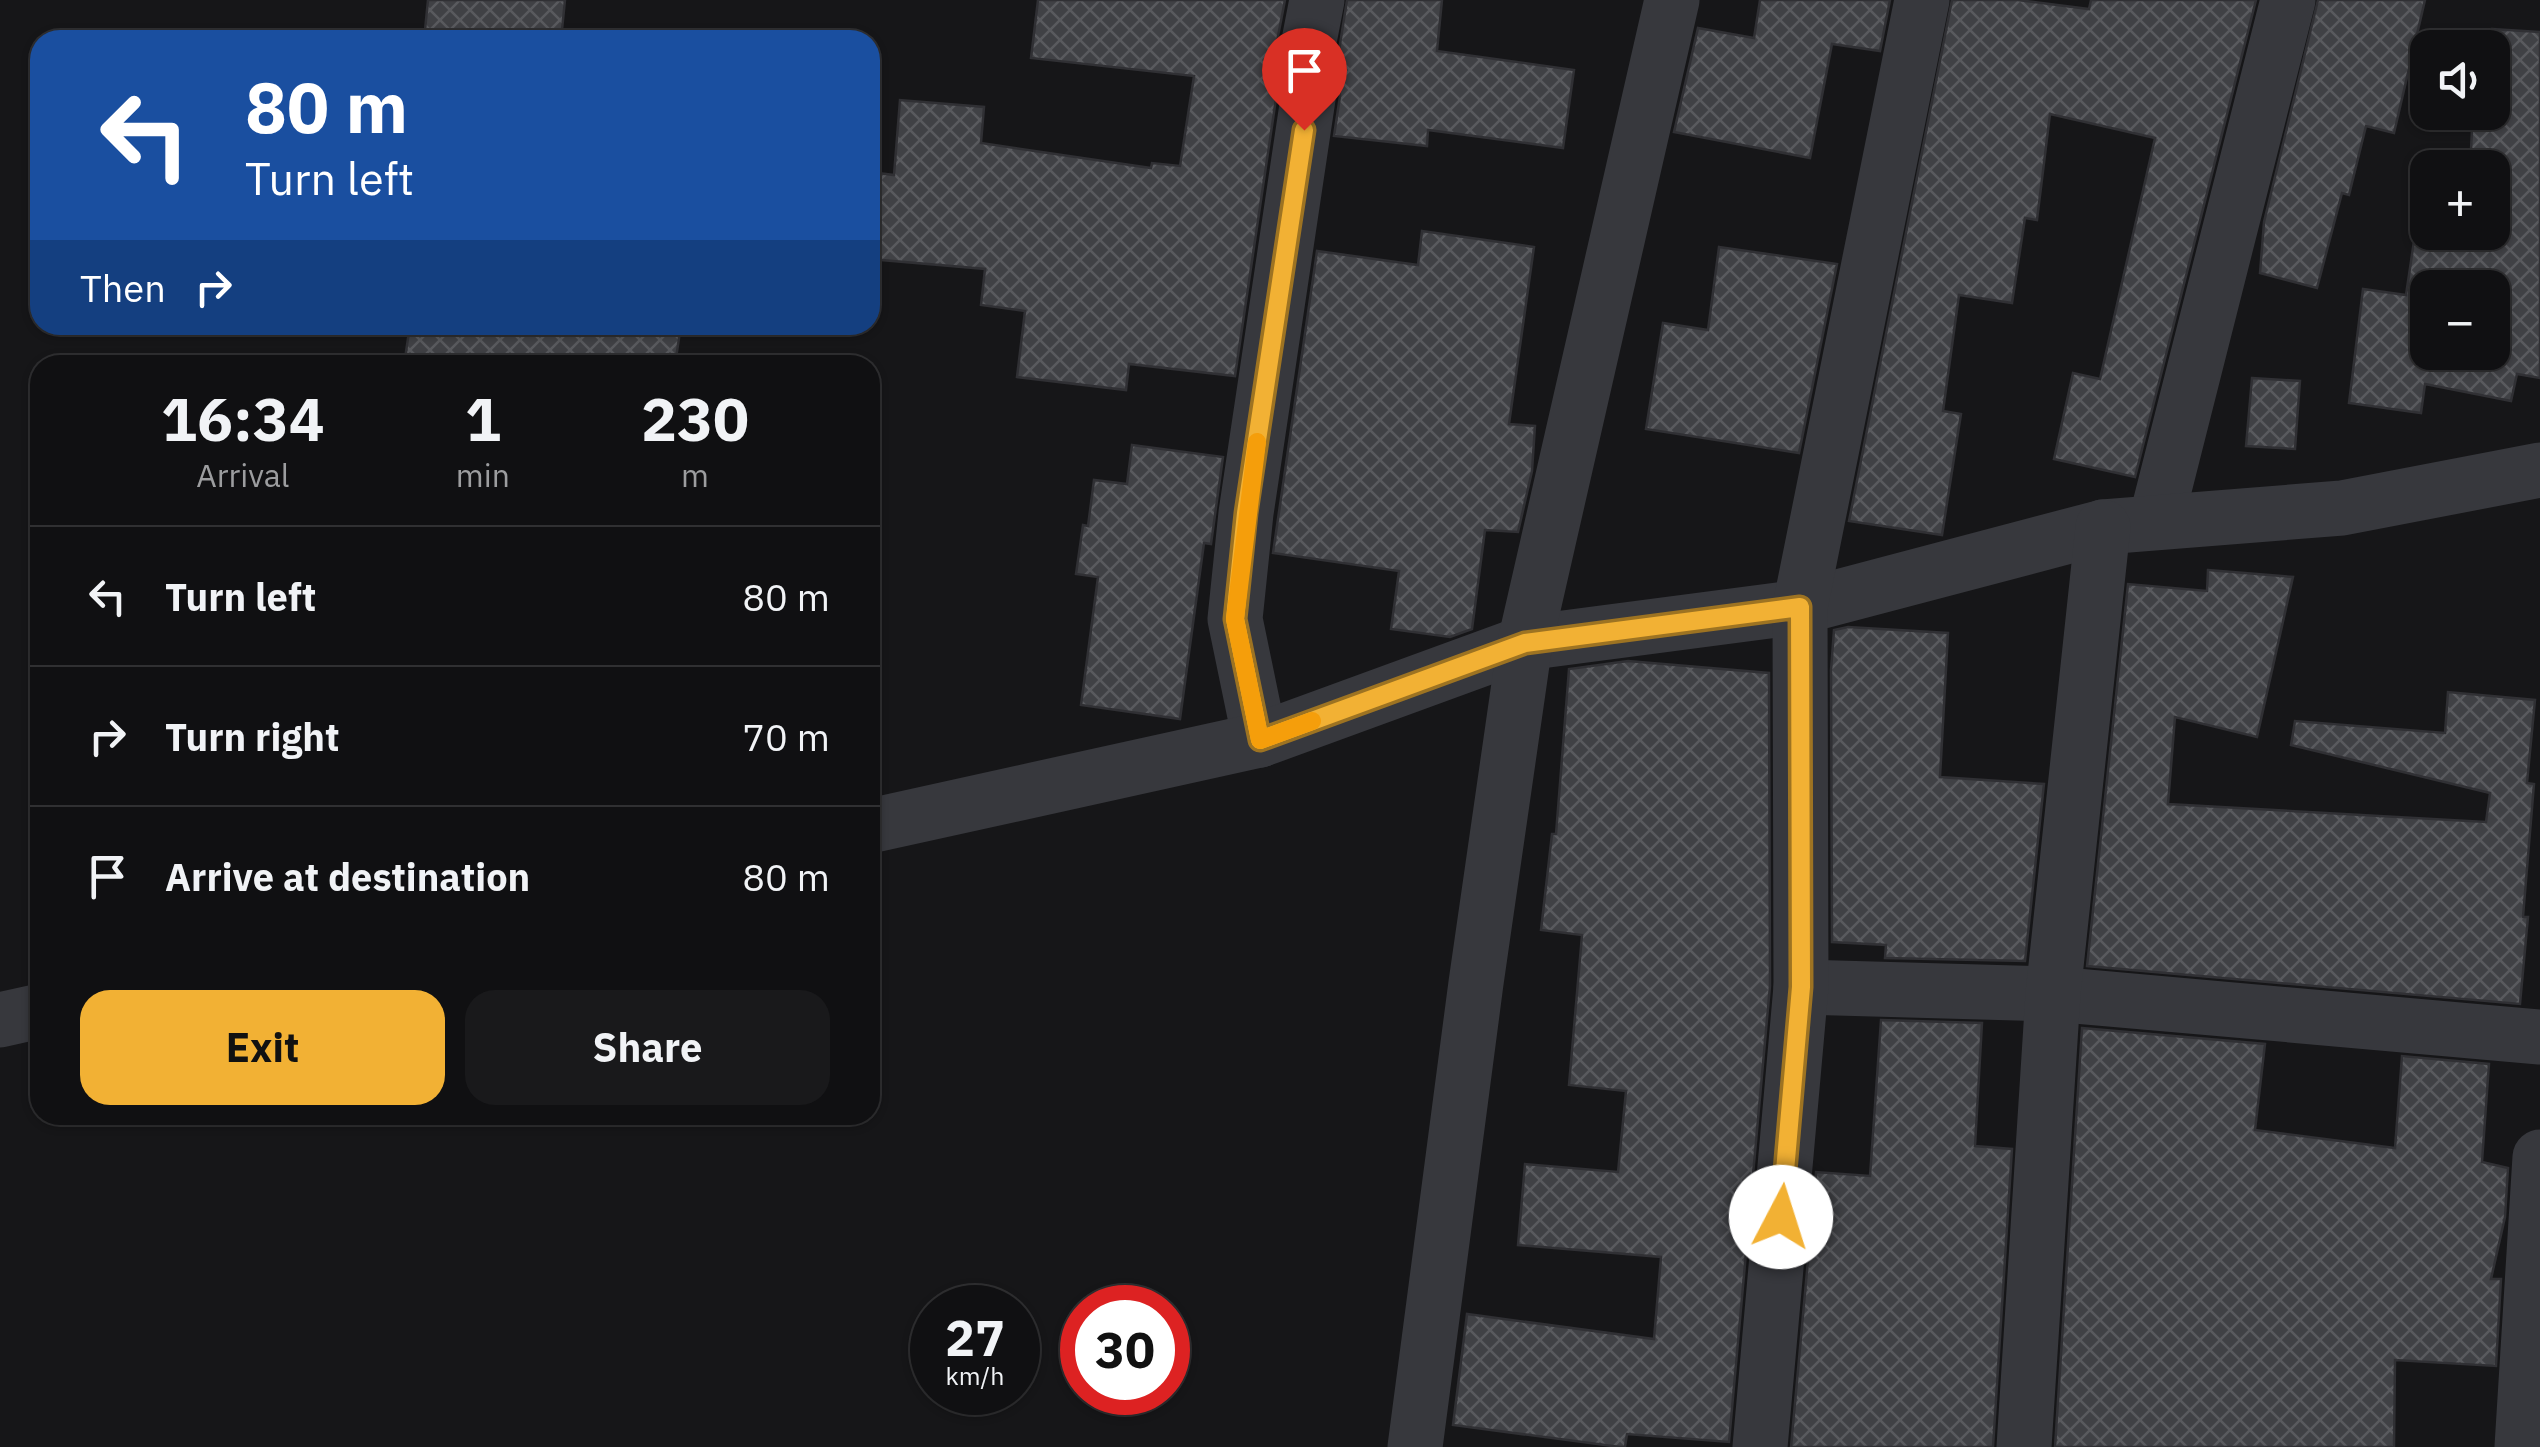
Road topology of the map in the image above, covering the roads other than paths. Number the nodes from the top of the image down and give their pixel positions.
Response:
1 (1317, 0) edge
2 (1672, 0) edge
3 (1922, 0) edge
4 (2288, 0) edge
5 (2540, 470) edge
6 (2130, 524) junction
7 (1800, 607) junction
8 (1525, 643) junction
9 (1260, 740) junction
10 (880, 824) edge
11 (1801, 987) junction
12 (2052, 994) junction
13 (30, 1013) edge
14 (0, 1020) edge
15 (2540, 1037) edge
16 (2540, 1157) edge
17 (1415, 1447) edge
18 (1760, 1447) edge
19 (2024, 1447) edge
20 (2522, 1447) edge

1 - 9 street
2 - 8 street
3 - 7 street
4 - 6 street
5 - 6 street
6 - 7 street
6 - 12 street
7 - 8 street
7 - 11 street
8 - 9 street
8 - 17 street
9 - 10 street
11 - 12 street
11 - 18 street
12 - 15 street
12 - 19 street
13 - 14 street
16 - 20 street

